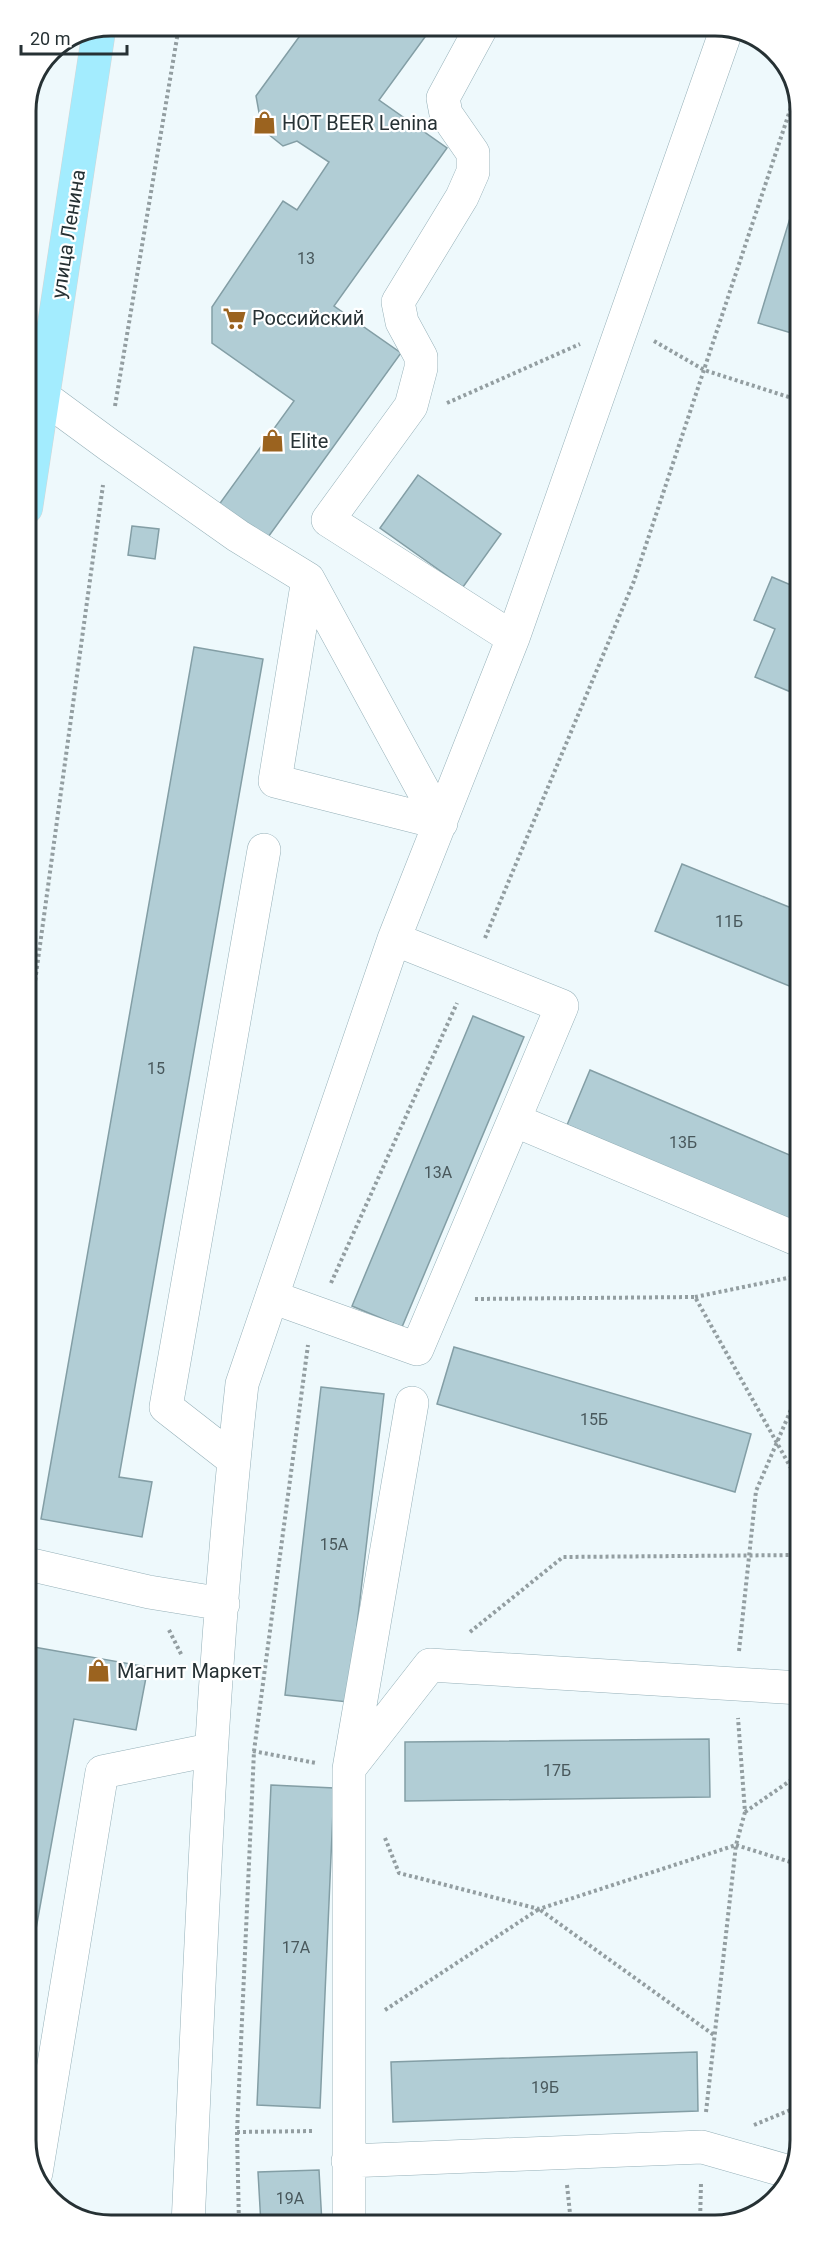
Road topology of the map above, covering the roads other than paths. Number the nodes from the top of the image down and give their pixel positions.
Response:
1 (477, 36) edge
2 (723, 36) edge
3 (98, 38) edge
4 (36, 378) edge
5 (36, 390) edge
6 (308, 579) junction
7 (513, 638) junction
8 (441, 823) junction
9 (264, 850) dead end
10 (394, 939) junction
11 (514, 1120) junction
12 (790, 1236) edge
13 (272, 1297) junction
14 (412, 1403) dead end
15 (234, 1460) junction
16 (36, 1566) edge
17 (223, 1604) junction
18 (790, 1687) edge
19 (210, 1750) junction
20 (349, 1769) junction
21 (348, 2146) junction
22 (39, 2157) edge
23 (783, 2170) edge
24 (188, 2215) edge
25 (349, 2215) edge

1 - 7 street
2 - 7 street
3 - 4 main road, улица Ленина
5 - 6 street
6 - 8 street
6 - 8 street
7 - 8 street
8 - 10 street
9 - 15 street
10 - 11 street
10 - 13 street
11 - 12 street
11 - 13 street
13 - 15 street
14 - 20 street
15 - 17 street
16 - 17 street
17 - 19 street
18 - 20 street
19 - 22 street
19 - 24 street
20 - 21 street
21 - 23 street
21 - 25 street

